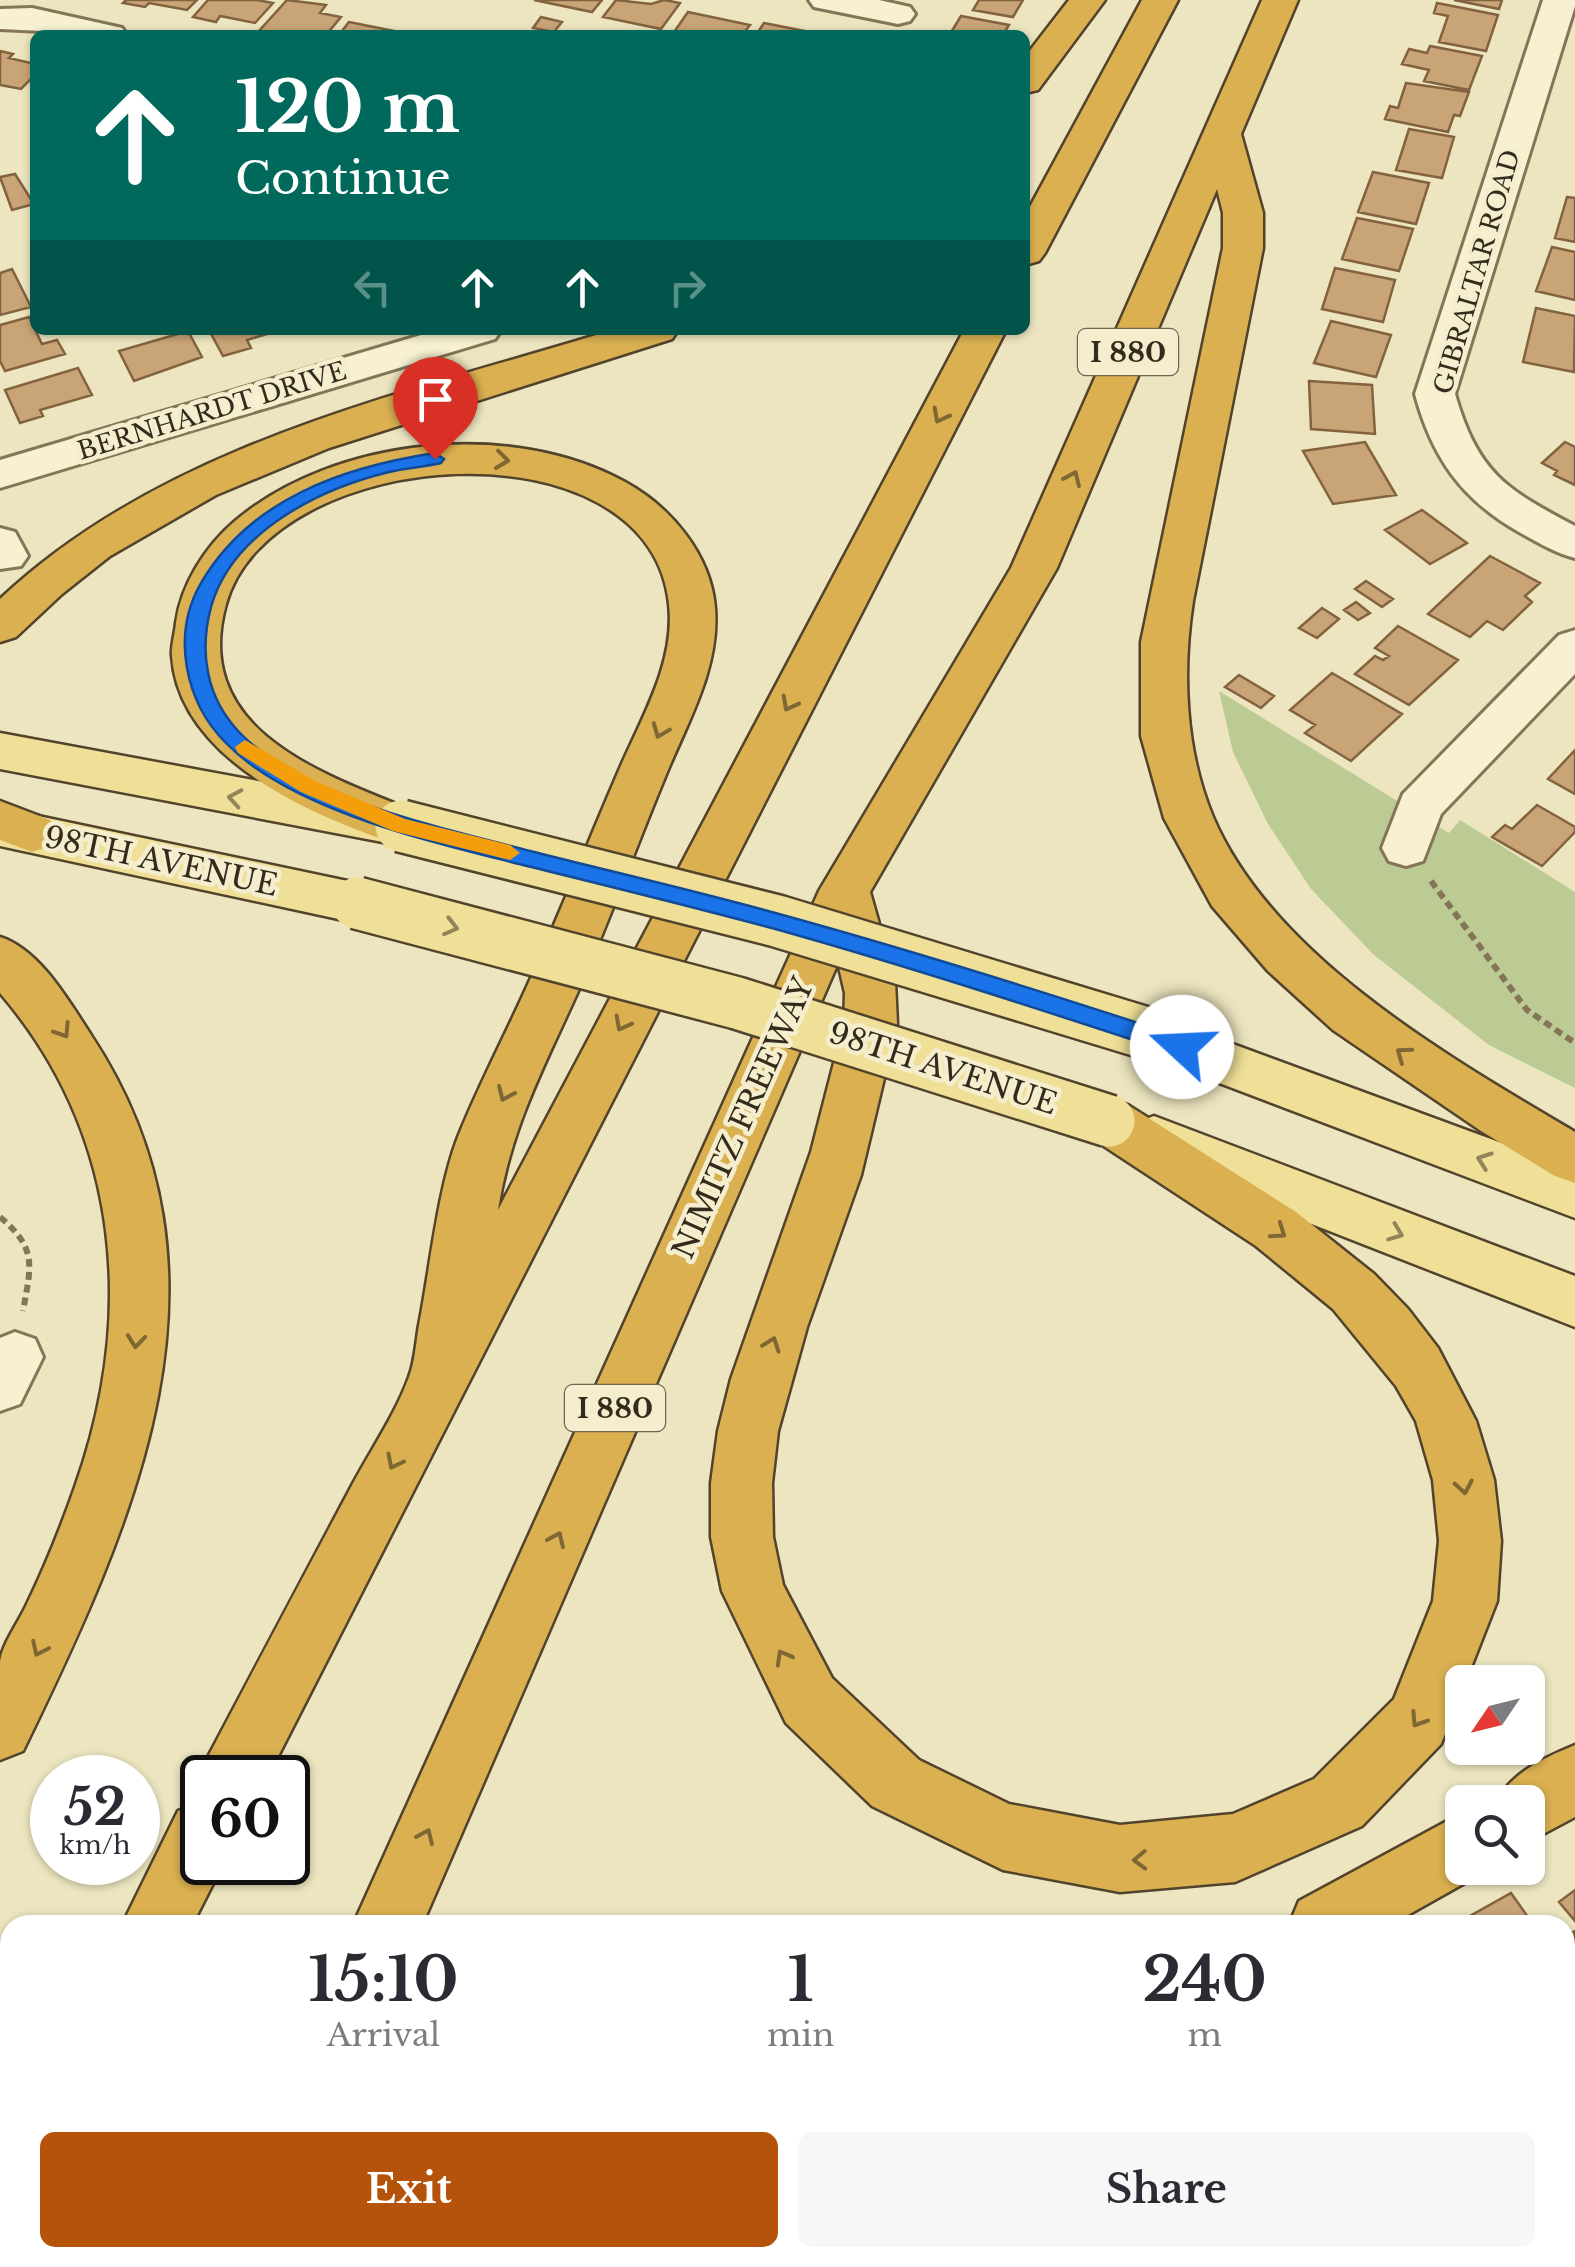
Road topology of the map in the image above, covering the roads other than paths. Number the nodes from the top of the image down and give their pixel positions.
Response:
1 (826, 0) edge
2 (1087, 0) edge
3 (1160, 0) edge
4 (1280, 0) edge
5 (1560, 0) edge
6 (896, 16) edge
7 (0, 19) edge
8 (87, 30) edge
9 (1030, 75) edge
10 (1223, 136) junction
11 (1030, 244) edge
12 (464, 335) edge
13 (641, 335) edge
14 (982, 335) edge
15 (0, 474) edge
16 (1575, 544) edge
17 (0, 626) edge
18 (1575, 646) edge
19 (0, 751) edge
20 (400, 826) junction
21 (11, 827) edge
22 (1406, 848) road end
23 (844, 891) junction
24 (0, 957) edge
25 (1109, 1121) junction
26 (1575, 1160) edge
27 (1575, 1194) edge
28 (1575, 1302) edge
29 (439, 1375) junction
30 (0, 1728) edge
31 (244, 1755) edge
32 (1575, 1778) edge
33 (1545, 1798) edge
34 (1445, 1857) edge
35 (180, 1878) edge
36 (161, 1915) edge
37 (390, 1915) edge
38 (1341, 1915) edge

1 - 6 street
2 - 9 highway
3 - 11 highway
4 - 10 highway, NIMITZ FREEWAY / I 880
5 - 16 street, GIBRALTAR ROAD
7 - 8 street
23 -> 10 highway, NIMITZ FREEWAY / I 880
26 -> 10 highway
12 - 15 street, BERNHARDT DRIVE
13 - 17 highway
14 -> 29 highway
18 - 22 street
20 -> 19 main road
27 -> 20 main road, bridge
20 -> 29 highway
21 -> 25 main road, 98TH AVENUE, bridge
25 -> 23 highway
37 -> 23 highway, NIMITZ FREEWAY / I 880
24 -> 30 highway
25 -> 28 main road, 98TH AVENUE
29 -> 31 highway
32 - 33 highway
34 - 38 highway
35 - 36 highway

